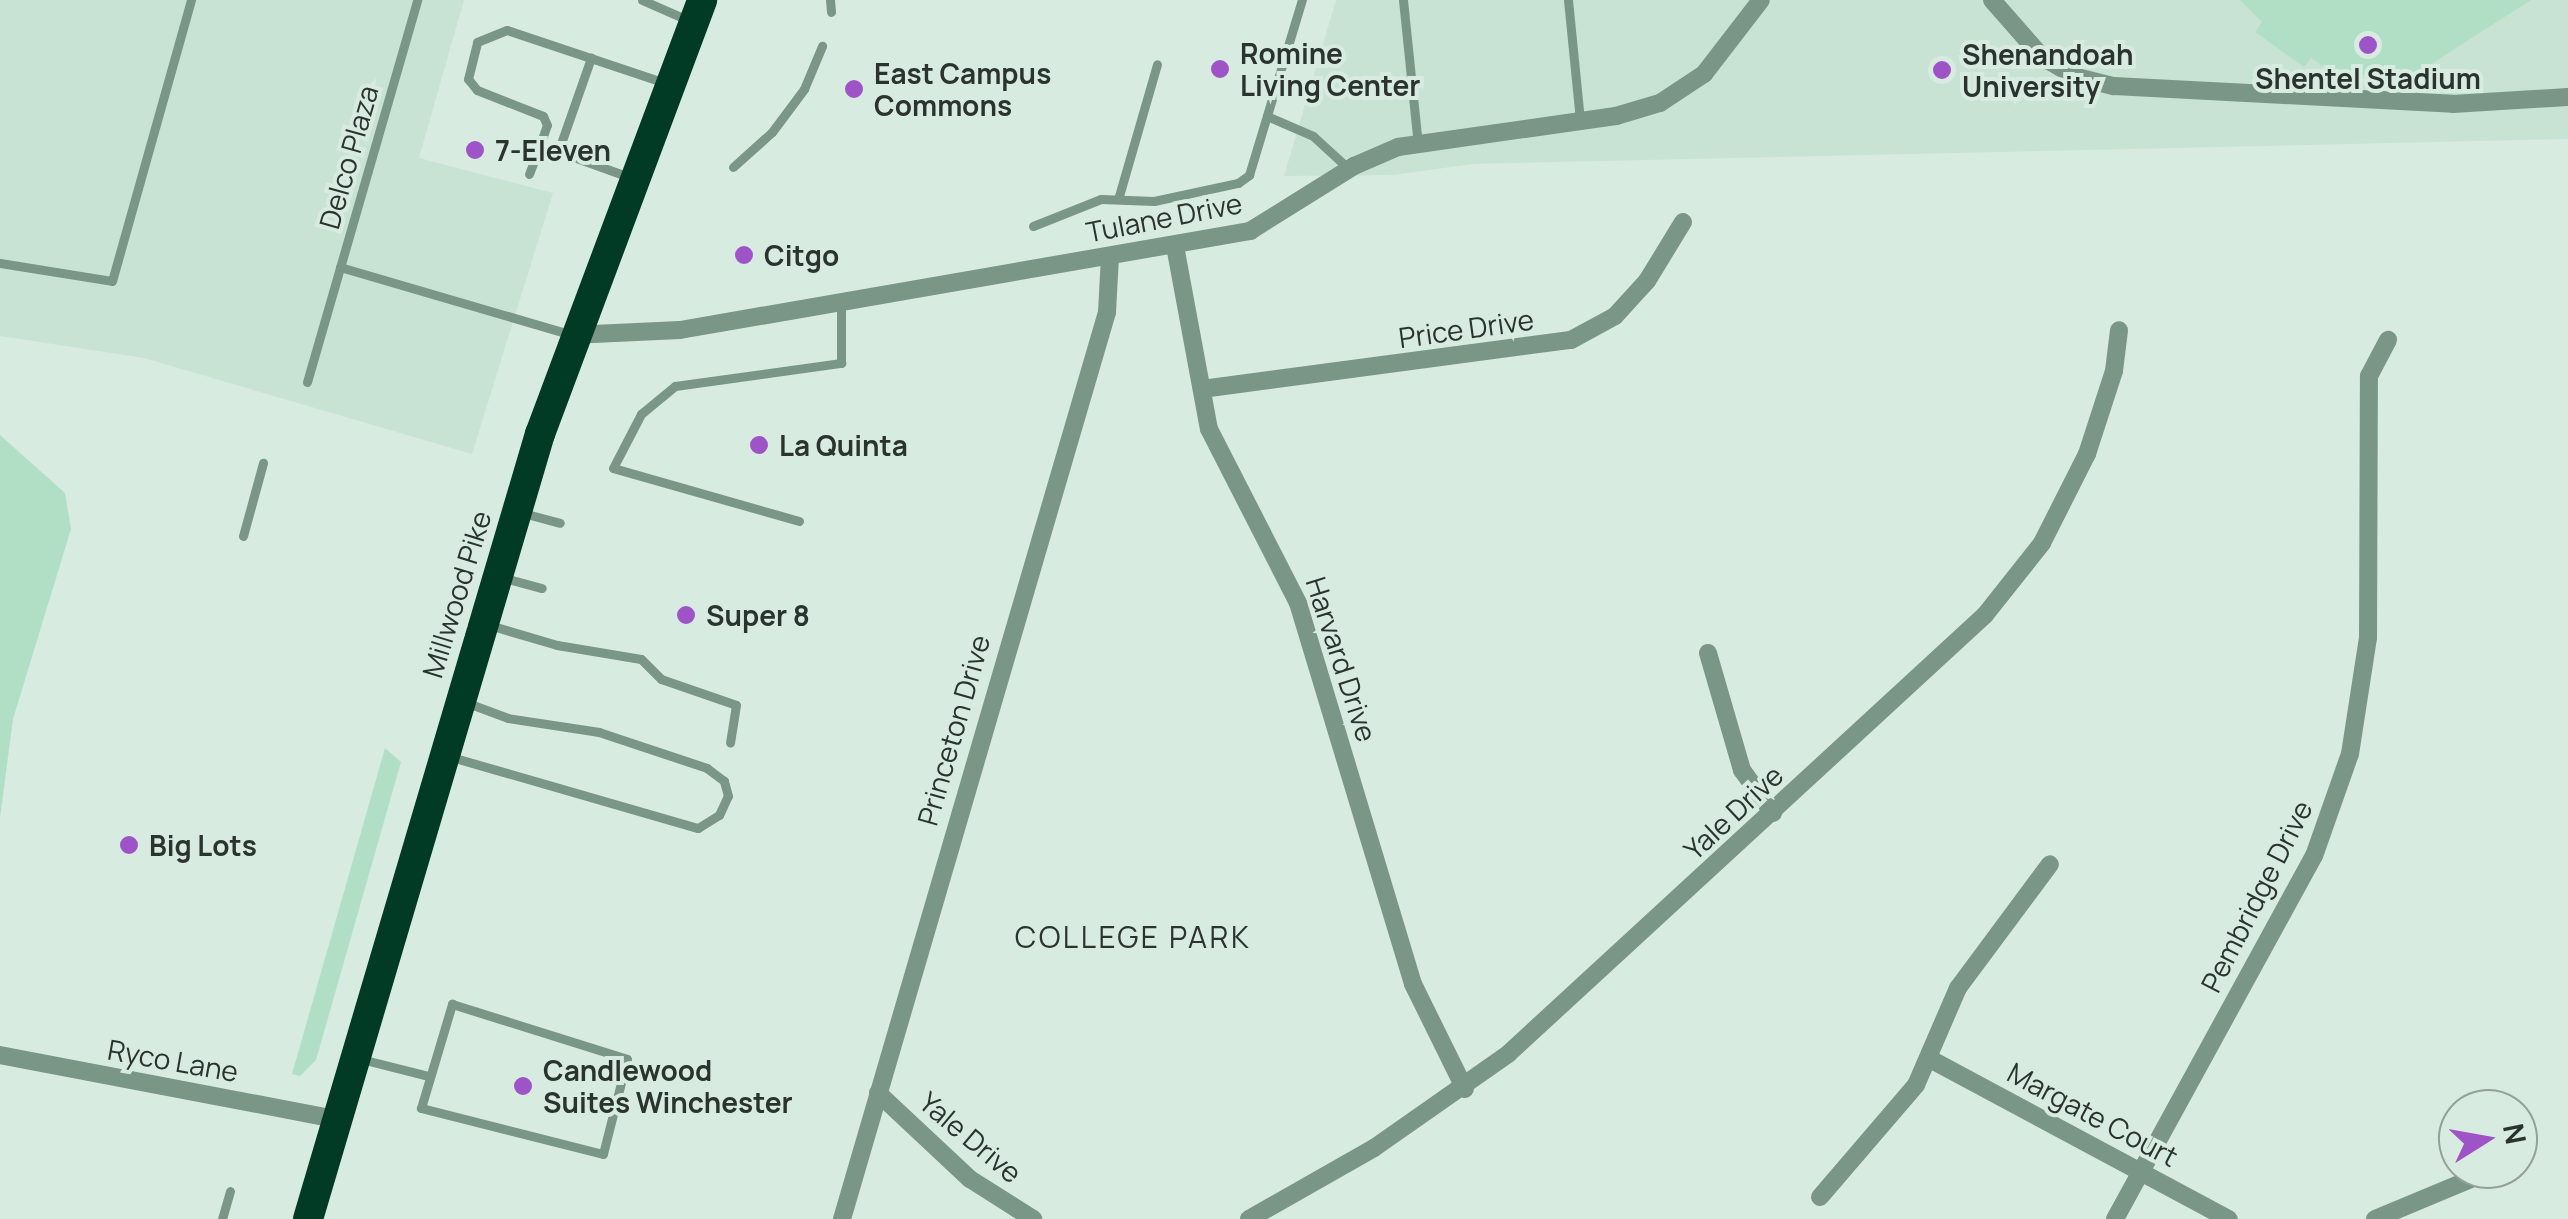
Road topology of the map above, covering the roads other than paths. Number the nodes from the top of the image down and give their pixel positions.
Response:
1 (191, 0) edge
2 (417, 0) edge
3 (642, 0) edge
4 (830, 0) edge
5 (1302, 0) edge
6 (1403, 0) edge
7 (1568, 0) edge
8 (1761, 0) edge
9 (1992, 0) edge
10 (698, 11) edge
11 (831, 12) dead end
12 (822, 46) dead end
13 (591, 58) junction
14 (1157, 64) dead end
15 (672, 85) junction
16 (2568, 96) edge
17 (1267, 116) junction
18 (1580, 121) junction
19 (1418, 144) junction
20 (540, 145) junction
21 (558, 152) junction
22 (732, 167) dead end
23 (1349, 169) junction
24 (530, 174) dead end
25 (634, 179) junction
26 (1120, 196) junction
27 (1683, 222) dead end
28 (1033, 226) dead end
29 (1175, 246) junction
30 (1110, 256) junction
31 (0, 264) edge
32 (340, 267) junction
33 (841, 304) junction
34 (2119, 330) dead end
35 (572, 334) junction
36 (2388, 340) dead end
37 (307, 382) dead end
38 (1202, 389) junction
39 (263, 463) dead end
40 (516, 511) junction
41 (799, 521) dead end
42 (560, 524) dead end
43 (242, 536) dead end
44 (496, 576) junction
45 (542, 588) dead end
46 (482, 622) junction
47 (1708, 653) dead end
48 (458, 699) junction
49 (730, 743) dead end
50 (441, 754) junction
51 (1773, 813) junction
52 (2050, 864) dead end
53 (0, 1055) edge
54 (354, 1057) junction
55 (1930, 1058) junction
56 (428, 1076) junction
57 (1465, 1089) junction
58 (878, 1093) junction
59 (336, 1118) junction
60 (2140, 1172) junction
61 (2448, 1189) edge
62 (230, 1191) dead end
63 (1820, 1197) dead end
64 (222, 1219) edge
65 (308, 1219) edge
66 (842, 1219) edge
67 (1032, 1219) edge
68 (1248, 1219) edge
69 (2115, 1219) edge
70 (2229, 1219) edge
71 (2375, 1219) edge

1 - 31 lane
2 - 32 lane, Delco Plaza
3 - 10 lane
4 - 11 lane
5 - 17 lane
6 - 19 lane
7 - 18 lane
8 - 18 street, Tulane Drive
9 - 16 street
10 - 15 highway, Millwood Pike
12 - 22 lane
13 - 15 lane
13 - 20 lane
13 - 21 lane
14 - 26 lane
15 - 25 highway, Millwood Pike
17 - 23 lane
17 - 26 lane
18 - 19 street, Tulane Drive
19 - 23 street, Tulane Drive
20 - 21 lane
20 - 24 lane
21 - 25 lane
23 - 29 street, Tulane Drive
25 - 35 highway, Millwood Pike
26 - 28 lane
27 - 38 street, Price Drive
29 - 30 street, Tulane Drive
29 - 38 street, Harvard Drive
30 - 33 street, Tulane Drive
30 - 58 street, Princeton Drive
32 - 35 lane, Delco Plaza
32 - 37 lane
33 - 35 street, Tulane Drive
33 - 41 lane
34 - 51 street, Yale Drive
35 - 40 highway, Millwood Pike
36 - 60 street, Pembridge Drive
38 - 57 street, Harvard Drive
39 - 43 lane
40 - 42 lane
40 - 44 highway, Millwood Pike
44 - 45 lane
44 - 46 highway, Millwood Pike
46 - 48 highway, Millwood Pike
46 - 49 lane
47 - 51 street
48 - 50 highway, Millwood Pike
48 - 50 lane
50 - 54 highway, Millwood Pike
51 - 57 street, Yale Drive
52 - 55 street
53 - 59 street, Ryco Lane
54 - 56 lane
54 - 59 highway, Millwood Pike
55 - 60 street, Margate Court
55 - 63 street
56 - 56 lane
57 - 68 street, Yale Drive
58 - 66 street, Princeton Drive
58 - 67 street, Yale Drive
59 - 65 highway, Millwood Pike
60 - 69 street, Pembridge Drive
60 - 70 street, Margate Court
61 - 71 street
62 - 64 lane

